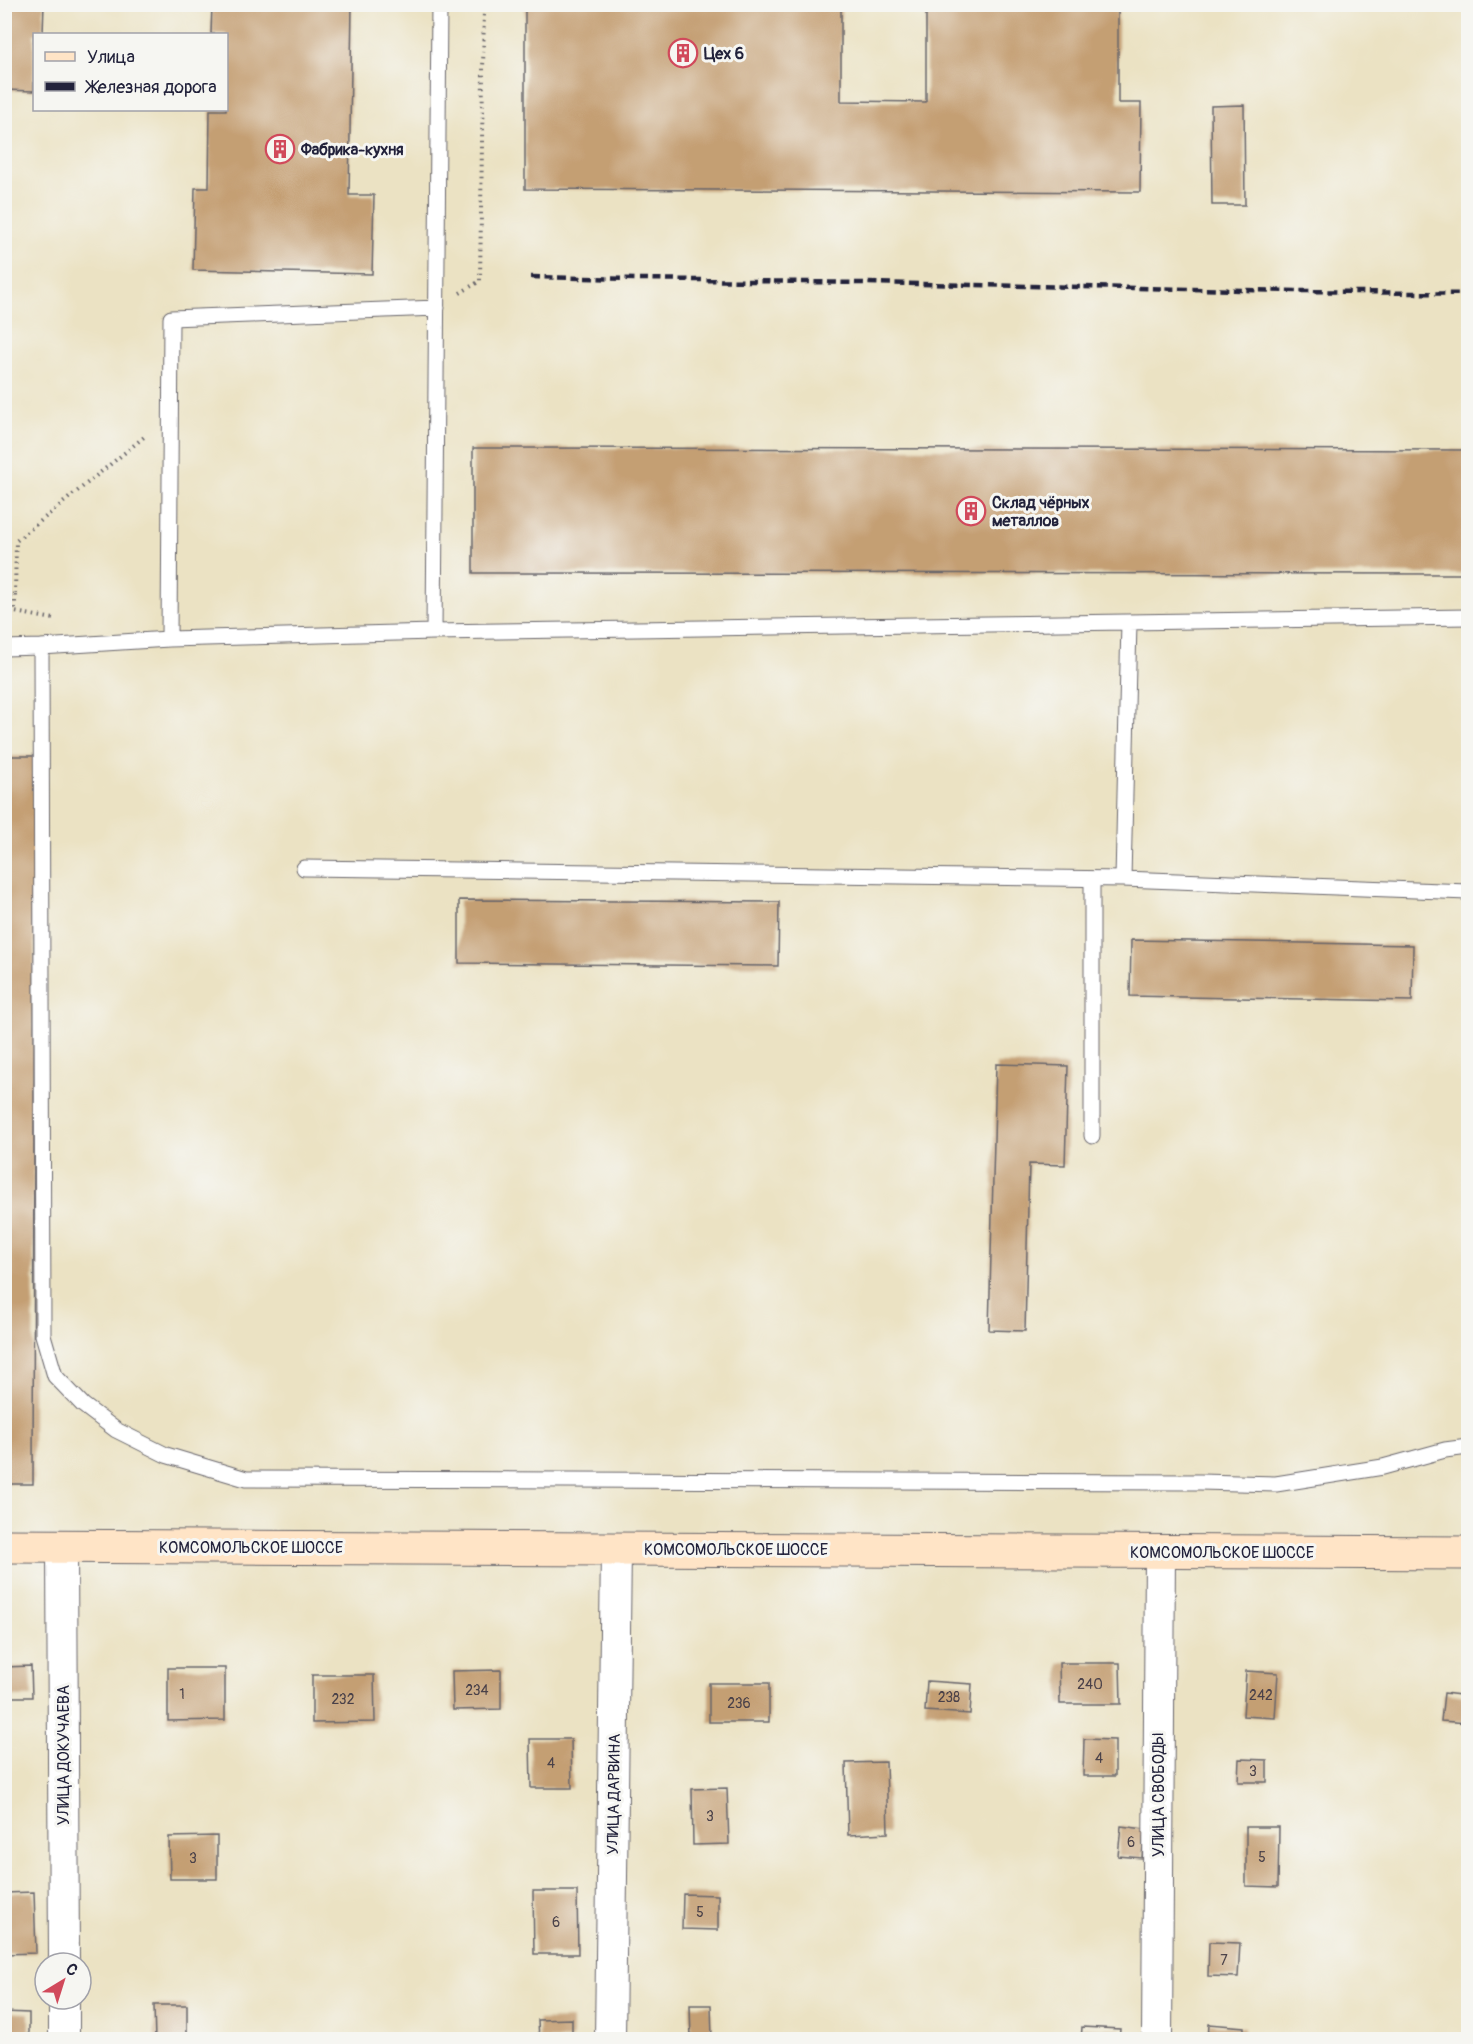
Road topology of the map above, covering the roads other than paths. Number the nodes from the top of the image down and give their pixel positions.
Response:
1 (439, 4) edge
2 (436, 308) junction
3 (1468, 617) edge
4 (1129, 622) junction
5 (434, 632) junction
6 (169, 639) junction
7 (41, 647) junction
8 (4, 648) edge
9 (304, 868) dead end
10 (1092, 879) junction
11 (1123, 879) junction
12 (1468, 892) edge
13 (1092, 1136) dead end
14 (1468, 1447) edge
15 (4, 1546) edge
16 (62, 1546) junction
17 (616, 1549) junction
18 (1160, 1551) junction
19 (1468, 1553) edge
20 (64, 1951) edge
21 (64, 2011) edge
22 (64, 2040) edge
23 (610, 2040) edge
24 (1157, 2040) edge

1 - 2 lane
2 - 5 lane
2 - 6 lane
3 - 4 lane
4 - 5 lane
4 - 11 lane
5 - 6 lane
6 - 7 lane
7 - 8 lane
7 - 14 lane
9 - 10 lane
10 - 11 lane
10 - 13 lane
11 - 12 lane
15 - 16 main road, КОМСОМОЛЬСКОЕ ШОССЕ
16 - 17 main road, КОМСОМОЛЬСКОЕ ШОССЕ
16 - 20 street, УЛИЦА ДОКУЧАЕВА
17 - 18 main road, КОМСОМОЛЬСКОЕ ШОССЕ
17 - 23 street, УЛИЦА ДАРВИНА
18 - 19 main road, КОМСОМОЛЬСКОЕ ШОССЕ
18 - 24 street, УЛИЦА СВОБОДЫ
21 - 22 street

